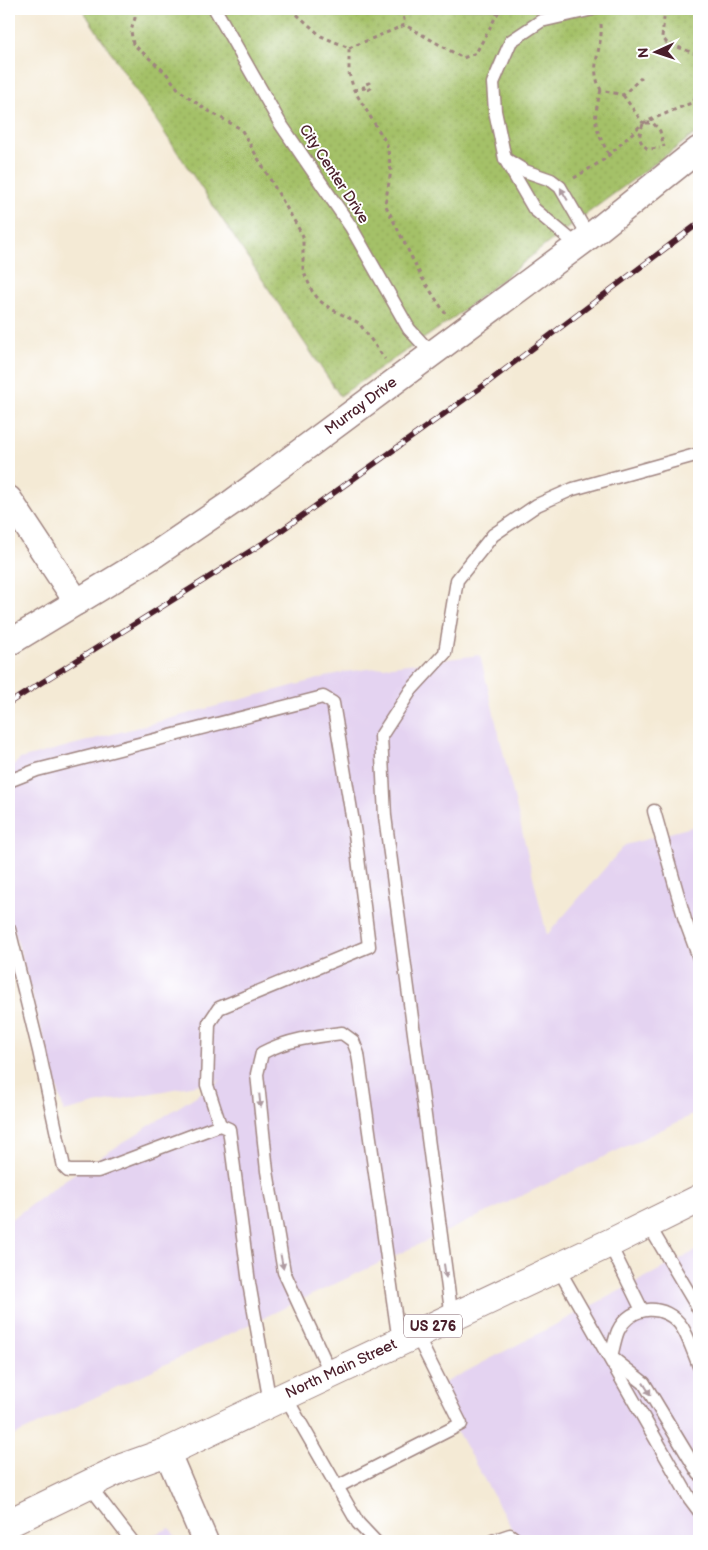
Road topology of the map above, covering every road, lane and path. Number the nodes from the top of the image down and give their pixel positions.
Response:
1 (134, 9) edge
2 (215, 9) edge
3 (291, 9) edge
4 (402, 9) edge
5 (500, 9) edge
6 (665, 9) edge
7 (597, 13) edge
8 (404, 25) junction
9 (349, 48) junction
10 (699, 55) edge
11 (644, 75) dead end
12 (364, 88) dead end
13 (354, 90) junction
14 (601, 90) junction
15 (623, 95) junction
16 (699, 96) edge
17 (643, 123) junction
18 (664, 148) junction
19 (699, 149) edge
20 (668, 153) dead end
21 (609, 155) junction
22 (505, 158) junction
23 (560, 187) junction
24 (583, 241) junction
25 (447, 318) dead end
26 (431, 353) junction
27 (389, 364) dead end
28 (699, 454) edge
29 (9, 499) edge
30 (78, 602) junction
31 (9, 643) edge
32 (9, 781) edge
33 (654, 811) dead end
34 (9, 929) edge
35 (699, 958) edge
36 (220, 1125) junction
37 (699, 1199) edge
38 (648, 1224) junction
39 (609, 1243) junction
40 (558, 1268) junction
41 (642, 1310) junction
42 (699, 1310) edge
43 (452, 1318) junction
44 (407, 1338) junction
45 (611, 1357) junction
46 (699, 1366) edge
47 (331, 1374) junction
48 (278, 1399) junction
49 (166, 1452) junction
50 (699, 1474) edge
51 (88, 1484) junction
52 (337, 1487) junction
53 (699, 1511) edge
54 (9, 1523) edge
55 (132, 1541) edge
56 (205, 1541) edge
57 (375, 1541) edge
58 (492, 1541) edge
59 (518, 1541) edge

1 - 27 path
2 - 26 lane, City Center Drive
3 - 9 path
4 - 8 path
5 - 8 path
6 - 10 path
7 - 14 path
7 - 22 lane
8 - 9 path
9 - 13 path
11 - 15 path
12 - 13 path
13 - 25 path
14 - 15 path
14 - 21 path
15 - 17 path
16 - 17 path
17 - 18 path
17 - 18 path
17 - 21 path
18 - 20 path
19 - 24 street, Murray Drive
21 - 23 path
22 - 23 lane
22 - 24 lane
24 -> 23 lane
24 - 26 street, Murray Drive
26 - 30 street, Murray Drive
28 -> 43 lane
29 - 30 street
30 - 31 street, Murray Drive
32 - 36 lane
33 - 35 lane
34 - 36 lane
36 - 48 lane
37 - 38 main road, North Main Street / US 276
38 - 39 main road, North Main Street / US 276
38 - 42 lane
39 - 40 main road, North Main Street / US 276
39 - 41 lane
40 - 43 main road, North Main Street / US 276
40 - 45 lane
41 - 45 lane
41 - 46 lane
43 - 44 main road, North Main Street / US 276
44 - 47 main road, North Main Street / US 276
44 -> 47 lane
44 - 52 lane
45 -> 50 lane
45 - 53 lane
47 - 48 main road, North Main Street / US 276
48 - 49 main road, North Main Street / US 276
48 - 52 lane
49 - 51 main road, North Main Street / US 276
49 - 56 street
51 - 54 main road, North Main Street / US 276
51 - 55 lane
52 - 57 lane
58 - 59 lane

